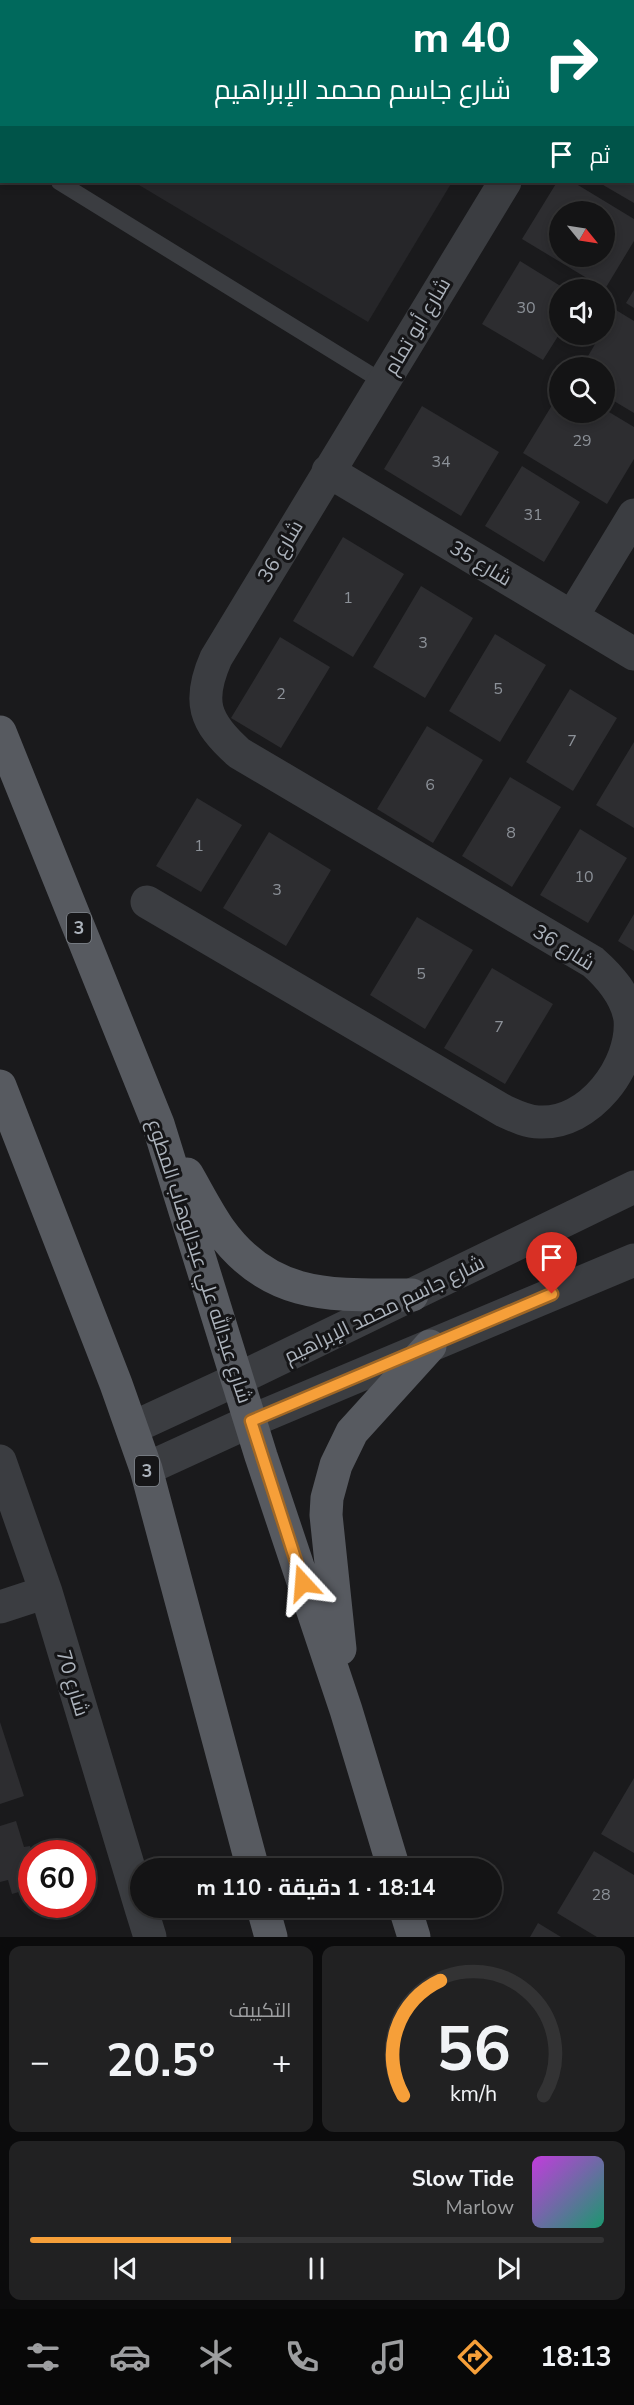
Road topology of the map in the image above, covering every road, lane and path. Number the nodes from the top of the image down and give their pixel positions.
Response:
1 (61, 183) edge
2 (504, 183) edge
3 (383, 382) junction
4 (328, 471) junction
5 (634, 515) edge
6 (572, 617) junction
7 (634, 654) edge
8 (0, 732) edge
9 (147, 902) dead end
10 (0, 1086) edge
11 (158, 1124) junction
12 (634, 1187) edge
13 (634, 1260) edge
14 (412, 1295) junction
15 (430, 1346) junction
16 (238, 1379) junction
17 (251, 1421) junction
18 (132, 1428) junction
19 (0, 1461) edge
20 (146, 1469) junction
21 (46, 1592) junction
22 (0, 1607) edge
23 (346, 1710) junction
24 (250, 1858) edge
25 (391, 1858) edge
26 (130, 1871) edge
27 (144, 1918) edge
28 (266, 1918) edge
29 (408, 1918) edge
30 (150, 1937) edge
31 (271, 1937) edge
32 (414, 1937) edge

1 - 3 lane
2 - 3 street, شارع أبو تمام
3 - 4 street, شارع أبو تمام
4 - 6 street, شارع 35
4 - 9 street, شارع 36
5 - 6 street
6 - 7 street, شارع 35
8 - 11 main road, شارع عبدالله علي عبدالوهاب المطوع / 3
10 - 18 main road, 3
11 - 14 main road
11 - 16 main road, شارع عبدالله علي عبدالوهاب المطوع / 3
12 - 14 street, شارع جاسم محمد الإبراهيم
13 - 15 street
14 - 16 street, شارع جاسم محمد الإبراهيم
15 - 17 street
15 - 23 main road
16 - 17 main road, شارع عبدالله علي عبدالوهاب المطوع / 3
16 - 18 street, شارع جاسم محمد الإبراهيم
17 - 20 street
17 - 23 main road, شارع عبدالله علي عبدالوهاب المطوع / 3
18 - 20 main road, 3
19 - 21 street, شارع 70
20 - 24 main road, 3
21 - 22 street
21 - 26 street, شارع 70
23 - 25 main road, شارع عبدالله علي عبدالوهاب المطوع / 3
27 - 30 street, شارع 70
28 - 31 main road
29 - 32 main road

